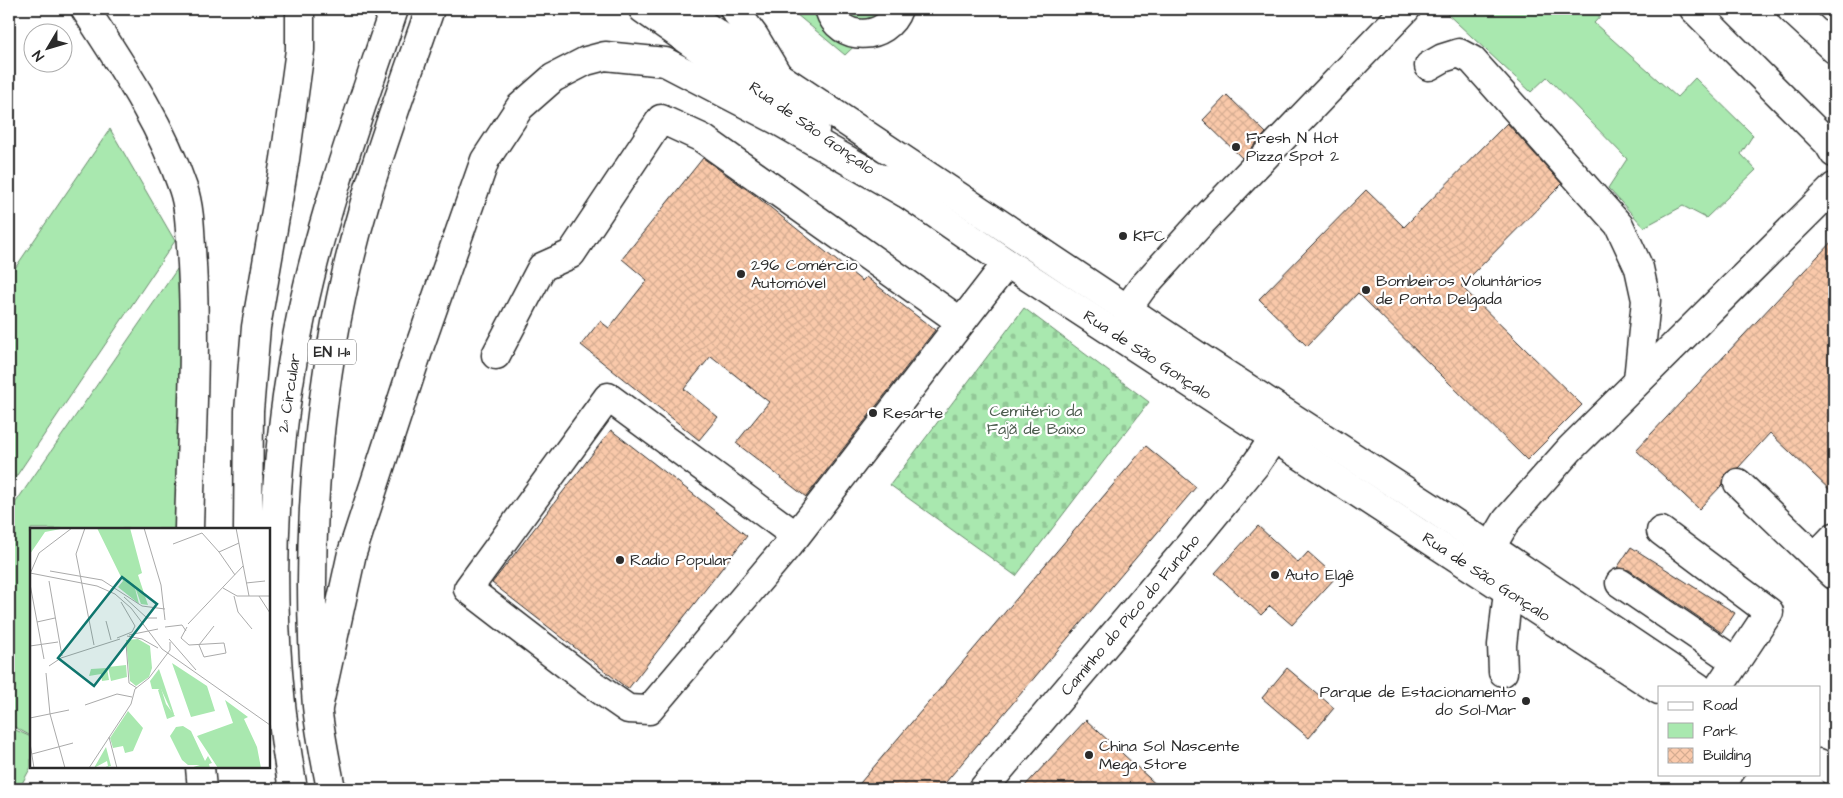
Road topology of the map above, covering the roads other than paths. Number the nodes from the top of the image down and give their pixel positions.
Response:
1 (85, 9) edge
2 (300, 9) edge
3 (394, 9) edge
4 (430, 9) edge
5 (643, 9) edge
6 (681, 9) edge
7 (734, 9) edge
8 (828, 9) edge
9 (1406, 9) edge
10 (1694, 9) edge
11 (1791, 9) edge
12 (899, 11) edge
13 (1834, 50) edge
14 (1429, 66) dead end
15 (778, 76) junction
16 (1832, 145) edge
17 (1834, 187) edge
18 (905, 193) junction
19 (1007, 263) junction
20 (1127, 309) junction
21 (961, 322) junction
22 (496, 355) dead end
23 (1638, 380) junction
24 (1273, 439) junction
25 (1738, 483) dead end
26 (189, 528) edge
27 (248, 528) edge
28 (1661, 531) dead end
29 (796, 536) junction
30 (1834, 537) edge
31 (1490, 547) junction
32 (1815, 556) junction
33 (1834, 575) edge
34 (1620, 583) dead end
35 (271, 587) edge
36 (1508, 591) junction
37 (1736, 662) junction
38 (1503, 672) dead end
39 (1697, 686) edge
40 (1720, 686) edge
41 (1658, 689) edge
42 (318, 708) junction
43 (1820, 764) edge
44 (200, 768) edge
45 (1834, 772) edge
46 (1764, 776) edge
47 (1789, 776) edge
48 (202, 789) edge
49 (293, 789) edge
50 (331, 789) edge
51 (983, 789) edge
52 (1754, 789) edge
53 (1810, 789) edge

1 - 26 main road
2 - 27 main road
3 - 35 main road, 2ª Circular / EN 1-1ª
4 - 42 main road, EN 1-1ª
5 - 18 main road, Rua de São Gonçalo
6 - 15 main road, Rua de São Gonçalo
7 - 15 main road
8 - 12 main road
9 - 20 main road
10 - 16 main road
11 - 13 main road
14 - 23 main road
15 - 20 main road, Rua de São Gonçalo
17 - 23 main road
18 - 19 main road, Rua de São Gonçalo
18 - 42 main road
19 - 21 main road
19 - 24 main road, Rua de São Gonçalo
20 - 31 main road, Rua de São Gonçalo
21 - 22 main road
21 - 29 main road
23 - 31 main road
24 - 36 main road, Rua de São Gonçalo
24 - 51 main road, Caminho do Pico do Funcho
25 - 32 main road
28 - 37 main road
29 - 29 main road
30 - 32 main road
31 - 39 main road, Rua de São Gonçalo
32 - 33 main road
34 - 37 main road
35 - 49 main road, 2ª Circular / EN 1-1ª
36 - 38 main road
36 - 41 main road, Rua de São Gonçalo
37 - 40 main road
42 - 50 main road, EN 1-1ª
43 - 45 main road
44 - 48 main road
46 - 52 main road
47 - 53 main road

